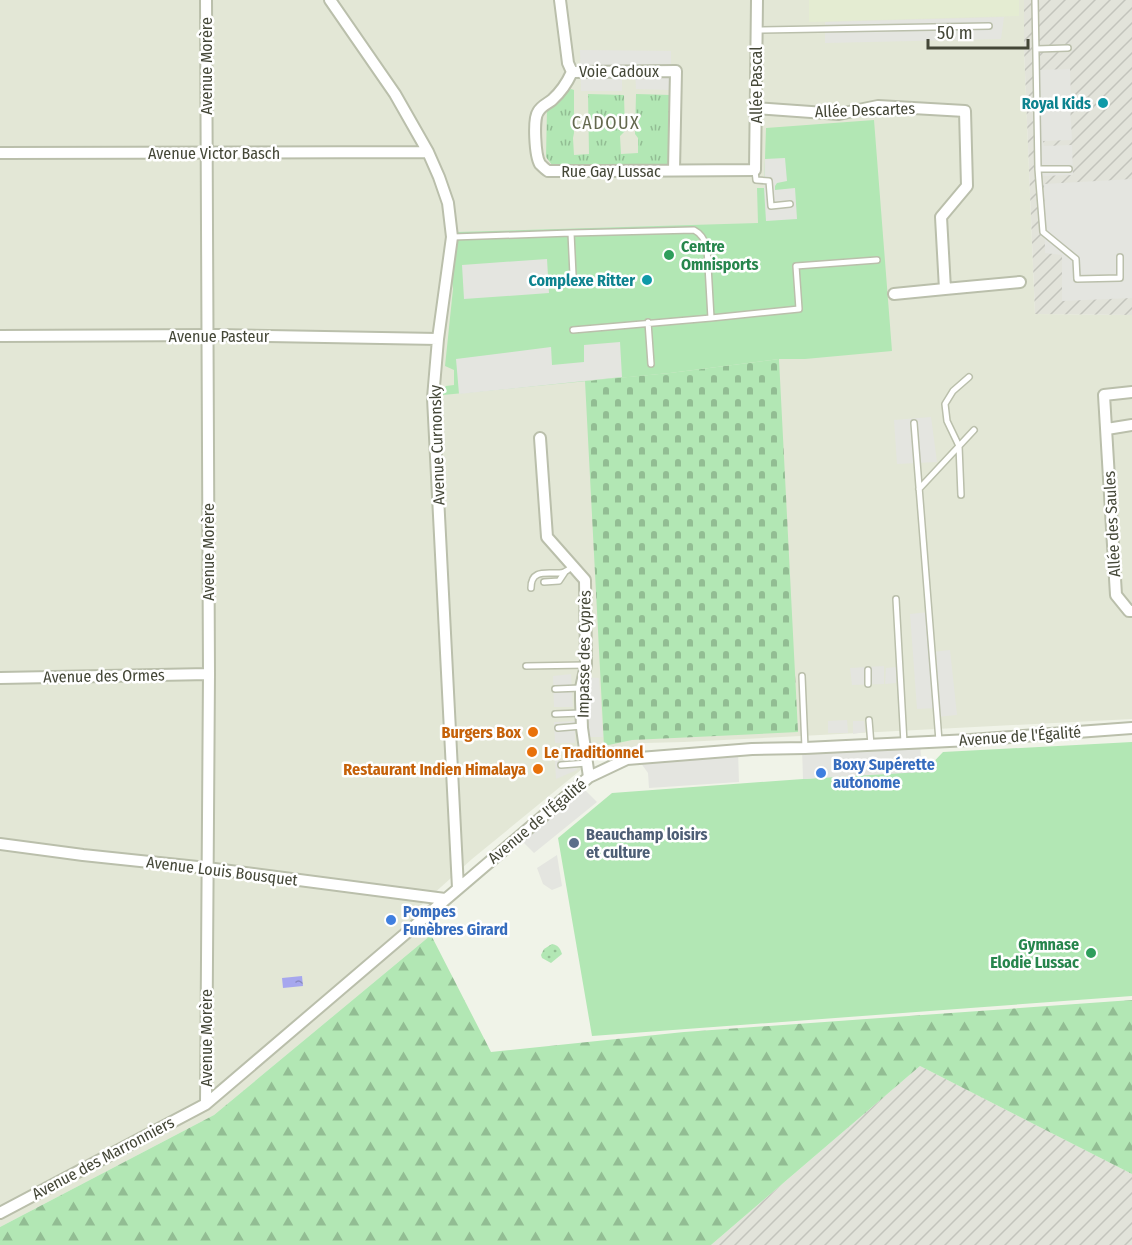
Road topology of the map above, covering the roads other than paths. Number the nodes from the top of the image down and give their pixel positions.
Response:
1 (206, 0) edge
2 (330, 0) edge
3 (560, 0) edge
4 (757, 0) edge
5 (1035, 0) edge
6 (989, 26) dead end
7 (756, 30) junction
8 (1068, 48) dead end
9 (1036, 49) junction
10 (572, 72) junction
11 (756, 108) junction
12 (428, 152) junction
13 (0, 153) edge
14 (206, 153) junction
15 (1038, 169) junction
16 (1069, 169) dead end
17 (674, 170) junction
18 (755, 170) junction
19 (790, 204) dead end
20 (571, 233) junction
21 (452, 237) junction
22 (1120, 257) dead end
23 (877, 261) dead end
24 (573, 275) dead end
25 (1020, 282) dead end
26 (945, 289) junction
27 (894, 294) dead end
28 (711, 318) junction
29 (648, 322) junction
30 (573, 330) dead end
31 (207, 335) junction
32 (0, 336) edge
33 (438, 339) junction
34 (651, 364) dead end
35 (969, 377) dead end
36 (1132, 392) edge
37 (914, 423) dead end
38 (1132, 425) edge
39 (1107, 429) junction
40 (974, 430) dead end
41 (540, 438) dead end
42 (959, 446) junction
43 (919, 489) junction
44 (961, 495) dead end
45 (569, 569) junction
46 (544, 582) dead end
47 (531, 588) dead end
48 (896, 599) dead end
49 (1132, 611) edge
50 (586, 665) junction
51 (526, 666) dead end
52 (867, 670) dead end
53 (209, 674) junction
54 (802, 676) dead end
55 (0, 678) edge
56 (868, 684) dead end
57 (581, 687) junction
58 (555, 689) dead end
59 (581, 713) junction
60 (555, 714) dead end
61 (869, 720) dead end
62 (582, 726) junction
63 (558, 728) dead end
64 (1132, 728) edge
65 (939, 741) junction
66 (904, 743) junction
67 (871, 744) junction
68 (805, 748) junction
69 (587, 763) junction
70 (561, 765) dead end
71 (589, 777) junction
72 (0, 844) edge
73 (207, 868) junction
74 (458, 888) junction
75 (445, 899) junction
76 (206, 1104) junction
77 (0, 1213) edge

1 - 14 street, Avenue Morère
2 - 12 street, Avenue Curnonsky
3 - 10 street, Voie Cadoux
4 - 7 street, Allée Pascal
5 - 9 lane
6 - 7 lane
7 - 11 street, Allée Pascal
8 - 9 lane
9 - 15 lane
10 - 17 street, Voie Cadoux
10 - 17 street, Rue Gay Lussac
11 - 18 street, Allée Pascal
11 - 26 street, Allée Descartes
12 - 14 street, Avenue Victor Basch
12 - 21 street, Avenue Curnonsky
13 - 14 street, Avenue Victor Basch
14 - 31 street, Avenue Morère
15 - 16 lane
15 - 22 lane
17 - 18 street, Rue Gay Lussac
18 - 19 lane
20 - 21 lane
20 - 24 lane
20 - 28 lane
21 - 33 street, Avenue Curnonsky
23 - 28 lane
25 - 26 street
26 - 27 street
28 - 29 lane
29 - 30 lane
29 - 34 lane
31 - 32 street, Avenue Pasteur
31 - 33 street, Avenue Pasteur
31 - 53 street, Avenue Morère
33 - 74 street, Avenue Curnonsky
35 - 42 lane
36 - 39 street, Allée des Saules
37 - 43 lane
38 - 39 street
39 - 49 street, Allée des Saules
40 - 42 lane
41 - 45 street, Impasse des Cyprès
42 - 43 lane
42 - 44 lane
43 - 65 lane
45 - 46 lane
45 - 47 lane
45 - 50 street, Impasse des Cyprès
48 - 66 lane
50 - 51 lane
50 - 57 street, Impasse des Cyprès
52 - 56 lane
53 - 55 street, Avenue des Ormes
53 - 73 street, Avenue Morère
54 - 68 lane
57 - 58 lane
57 - 59 street, Impasse des Cyprès
59 - 60 lane
59 - 62 street, Impasse des Cyprès
61 - 67 lane
62 - 63 lane
62 - 69 street, Impasse des Cyprès
64 - 65 street, Avenue de l'Égalité
65 - 66 street, Avenue de l'Égalité
66 - 67 street, Avenue de l'Égalité
67 - 68 street, Avenue de l'Égalité
68 - 71 street, Avenue de l'Égalité
69 - 70 lane
69 - 71 street, Impasse des Cyprès
71 - 74 street, Avenue de l'Égalité
72 - 73 street, Avenue Louis Bousquet
73 - 75 street, Avenue Louis Bousquet
73 - 76 street, Avenue Morère
74 - 75 street, Avenue de l'Égalité
75 - 76 street, Avenue de l'Égalité
76 - 77 street, Avenue des Marronniers

